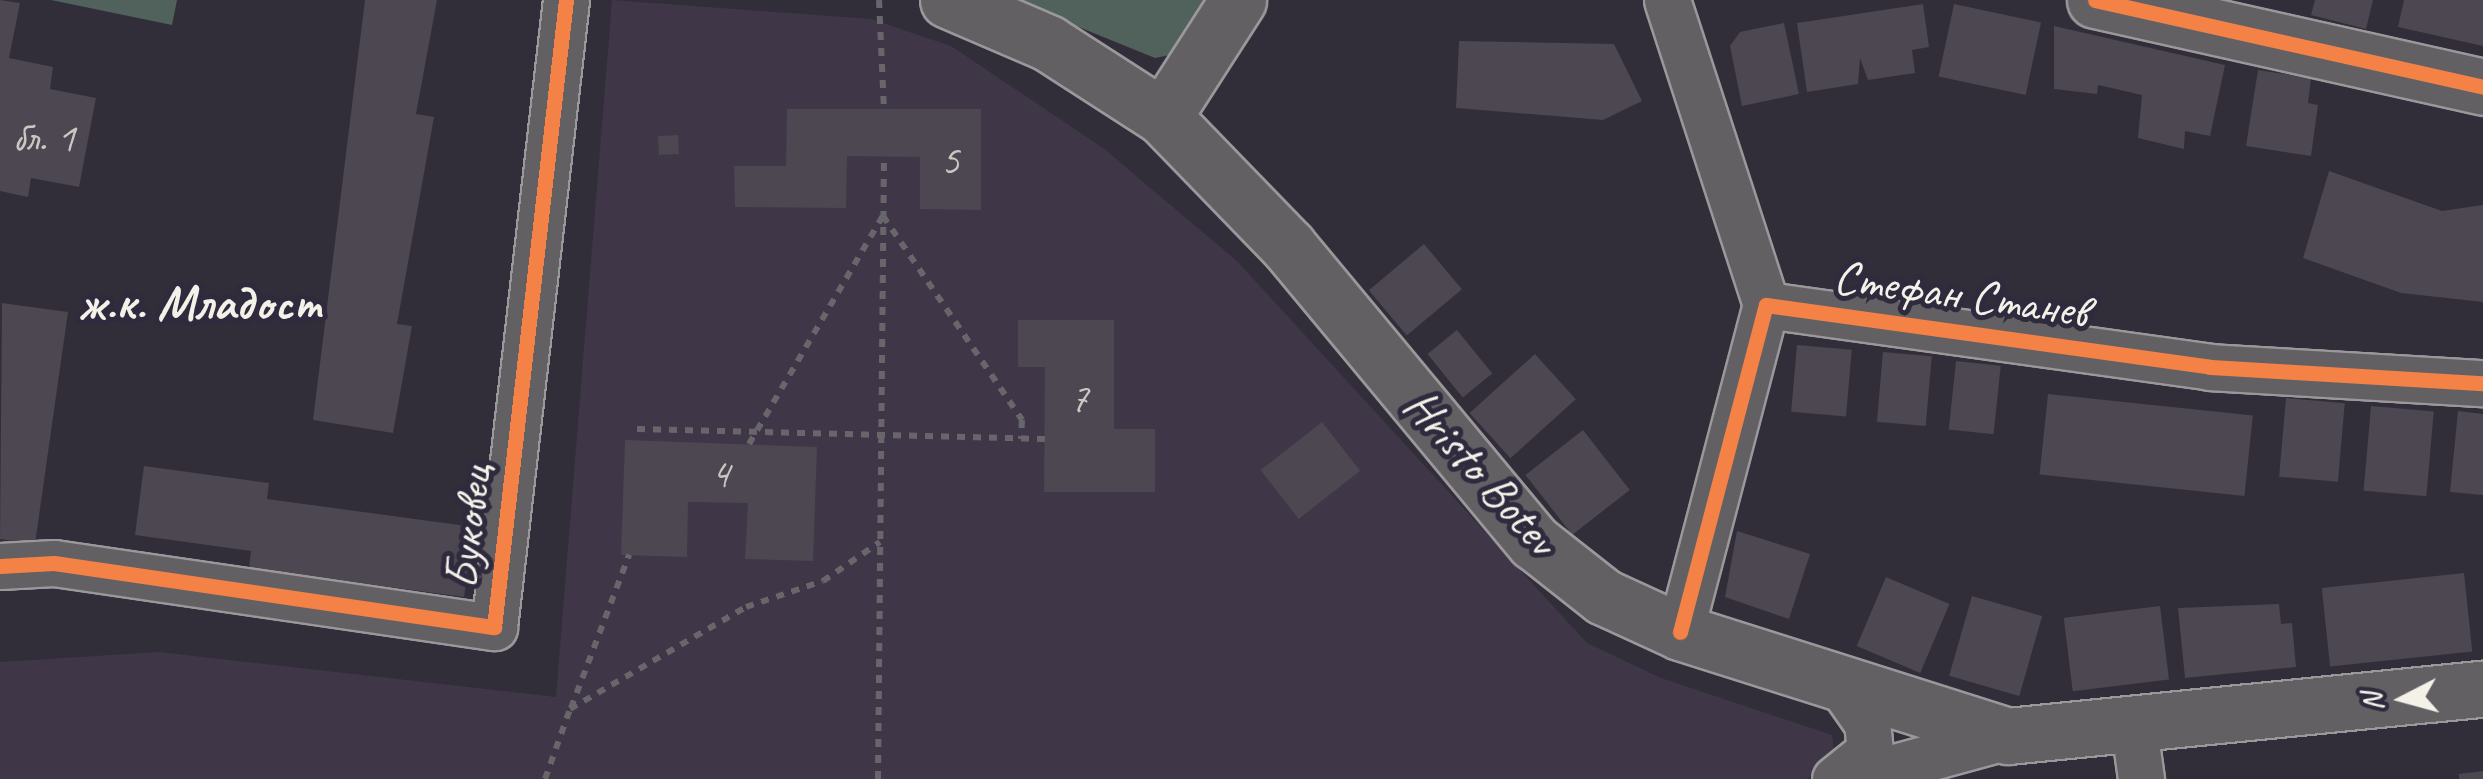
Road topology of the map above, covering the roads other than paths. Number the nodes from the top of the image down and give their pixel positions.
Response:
1 (566, 0) edge
2 (948, 0) edge
3 (1238, 0) edge
4 (1667, 0) edge
5 (2095, 0) edge
6 (2483, 87) edge
7 (1163, 116) junction
8 (1766, 305) junction
9 (2483, 383) edge
10 (0, 566) edge
11 (1680, 632) junction
12 (2483, 688) edge
13 (1845, 691) junction
14 (2133, 721) junction
15 (2008, 736) junction
16 (1836, 779) edge
17 (1851, 779) edge
18 (2141, 779) edge

1 - 10 street, Буковец
2 - 7 main road, Hristo Botev
3 - 7 main road
4 - 8 street
5 - 6 main road
7 - 11 main road, Hristo Botev
8 - 9 street, Стефан Станев
8 - 11 street, Стефан Станев
11 - 13 main road, Hristo Botev
12 - 14 main road, Hristo Botev
13 - 15 main road, Hristo Botev
13 - 16 street
14 - 15 main road, Hristo Botev
14 - 18 street
15 - 17 street

